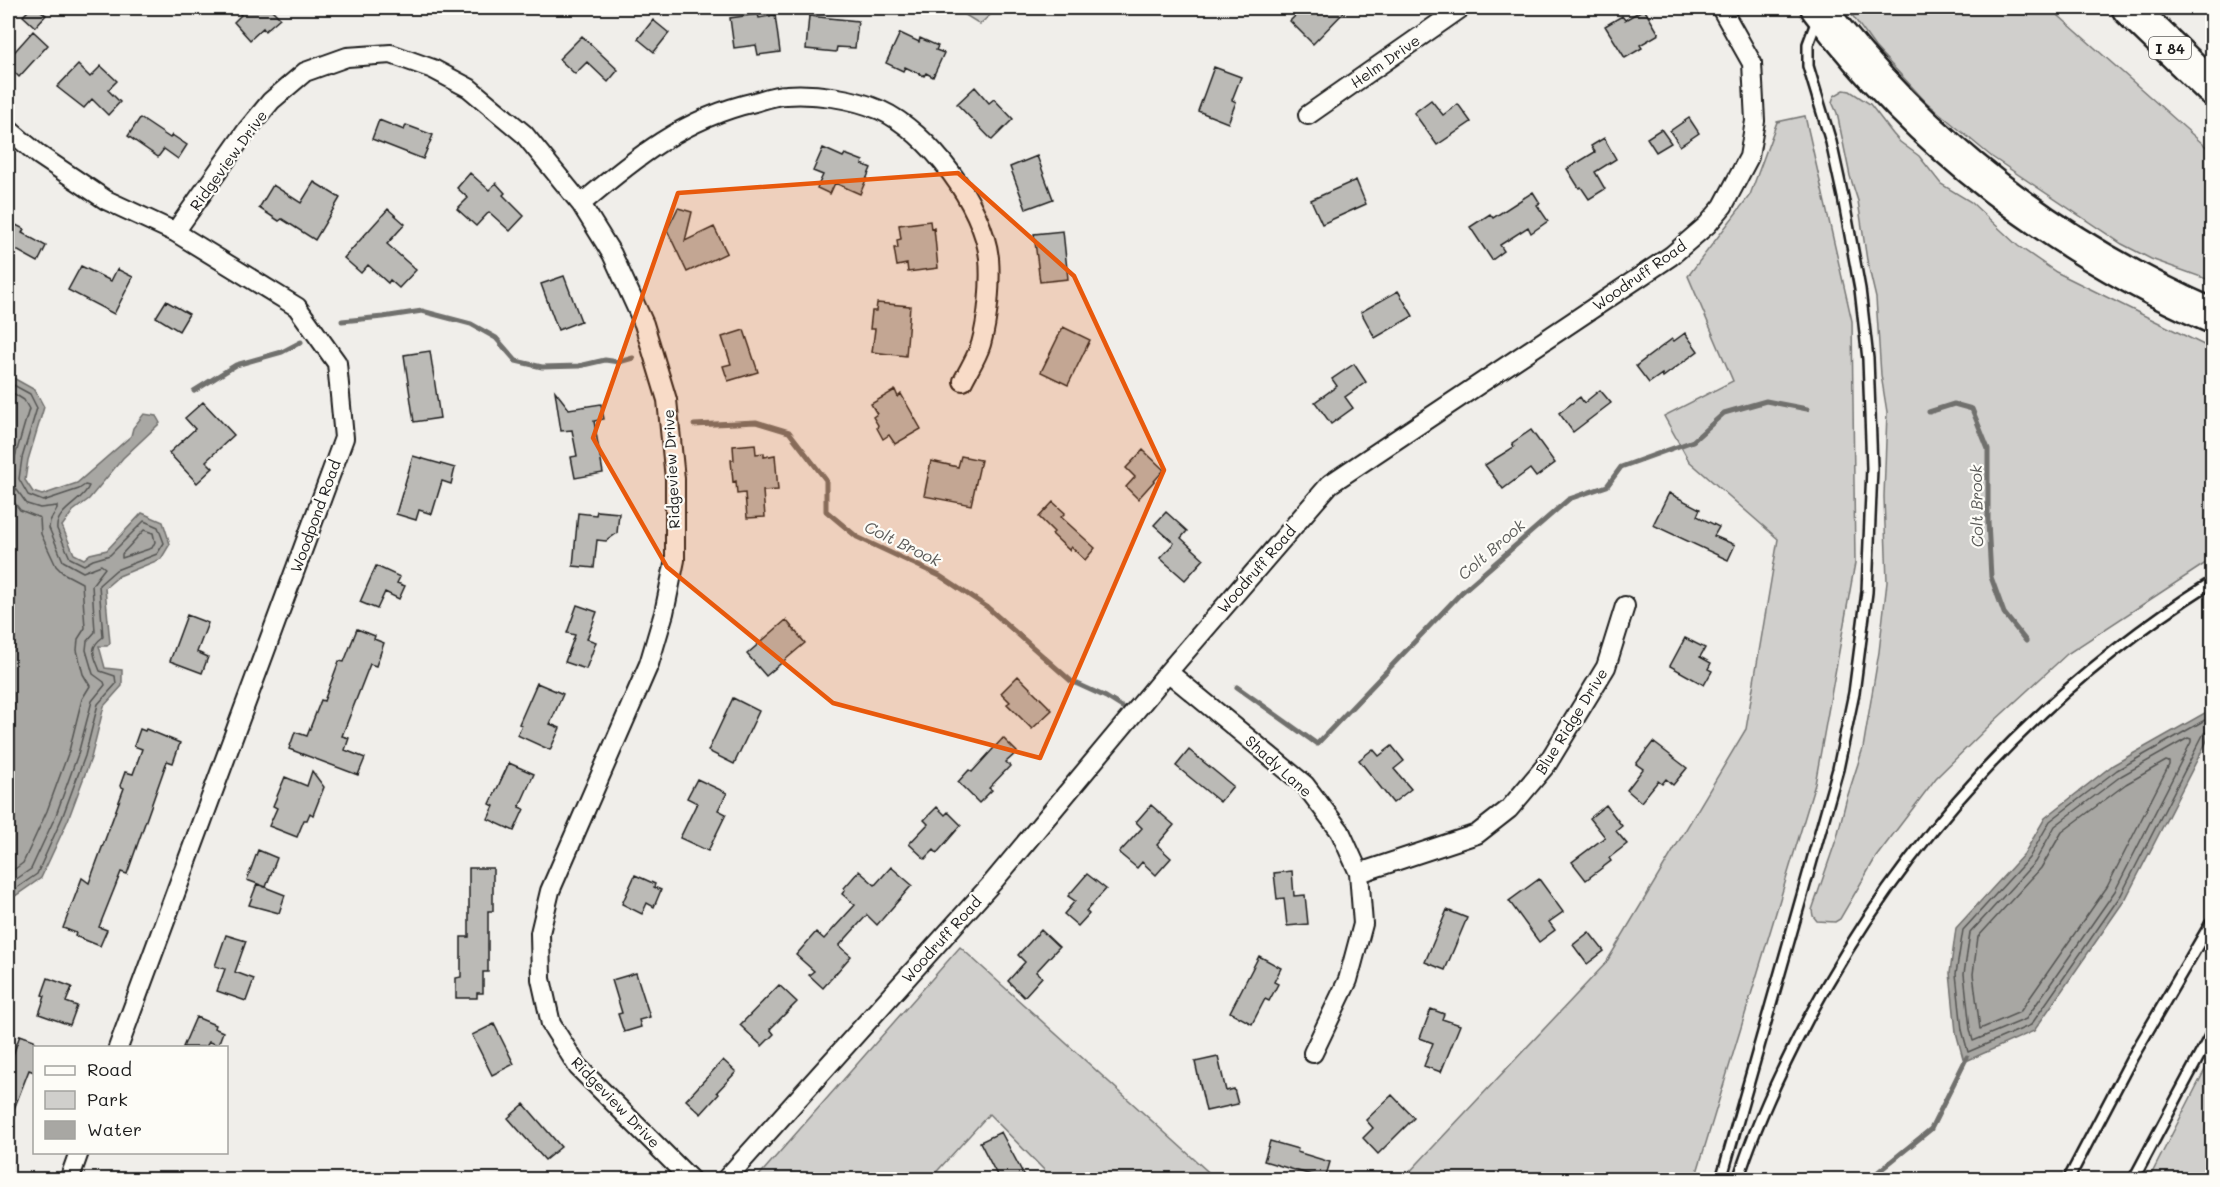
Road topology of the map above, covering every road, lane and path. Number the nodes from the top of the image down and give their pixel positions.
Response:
1 (1461, 8) edge
2 (1721, 8) edge
3 (2129, 8) edge
4 (1820, 10) edge
5 (2212, 88) edge
6 (1308, 115) dead end
7 (8, 129) edge
8 (581, 204) junction
9 (175, 232) junction
10 (2212, 316) edge
11 (963, 381) dead end
12 (2212, 582) edge
13 (1625, 606) dead end
14 (1168, 672) junction
15 (1359, 873) junction
16 (2212, 921) edge
17 (2212, 1032) edge
18 (118, 1046) edge
19 (1313, 1053) dead end
20 (78, 1154) edge
21 (69, 1179) edge
22 (691, 1179) edge
23 (725, 1179) edge
24 (1721, 1179) edge
25 (1738, 1179) edge
26 (2068, 1179) edge
27 (2133, 1179) edge

1 - 6 street, Helm Drive
2 - 14 street, Woodruff Road
3 - 5 highway, I 84
4 - 10 highway
4 - 24 lane
7 - 9 street, Woodpond Road
8 - 9 street, Ridgeview Drive
8 - 11 street
8 - 22 street, Ridgeview Drive
9 - 18 street, Woodpond Road
12 - 25 lane
13 - 15 street, Blue Ridge Drive
14 - 15 street, Shady Lane
14 - 23 street, Woodruff Road
15 - 19 street, Shady Lane
16 - 26 lane
17 - 27 lane
20 - 21 street

